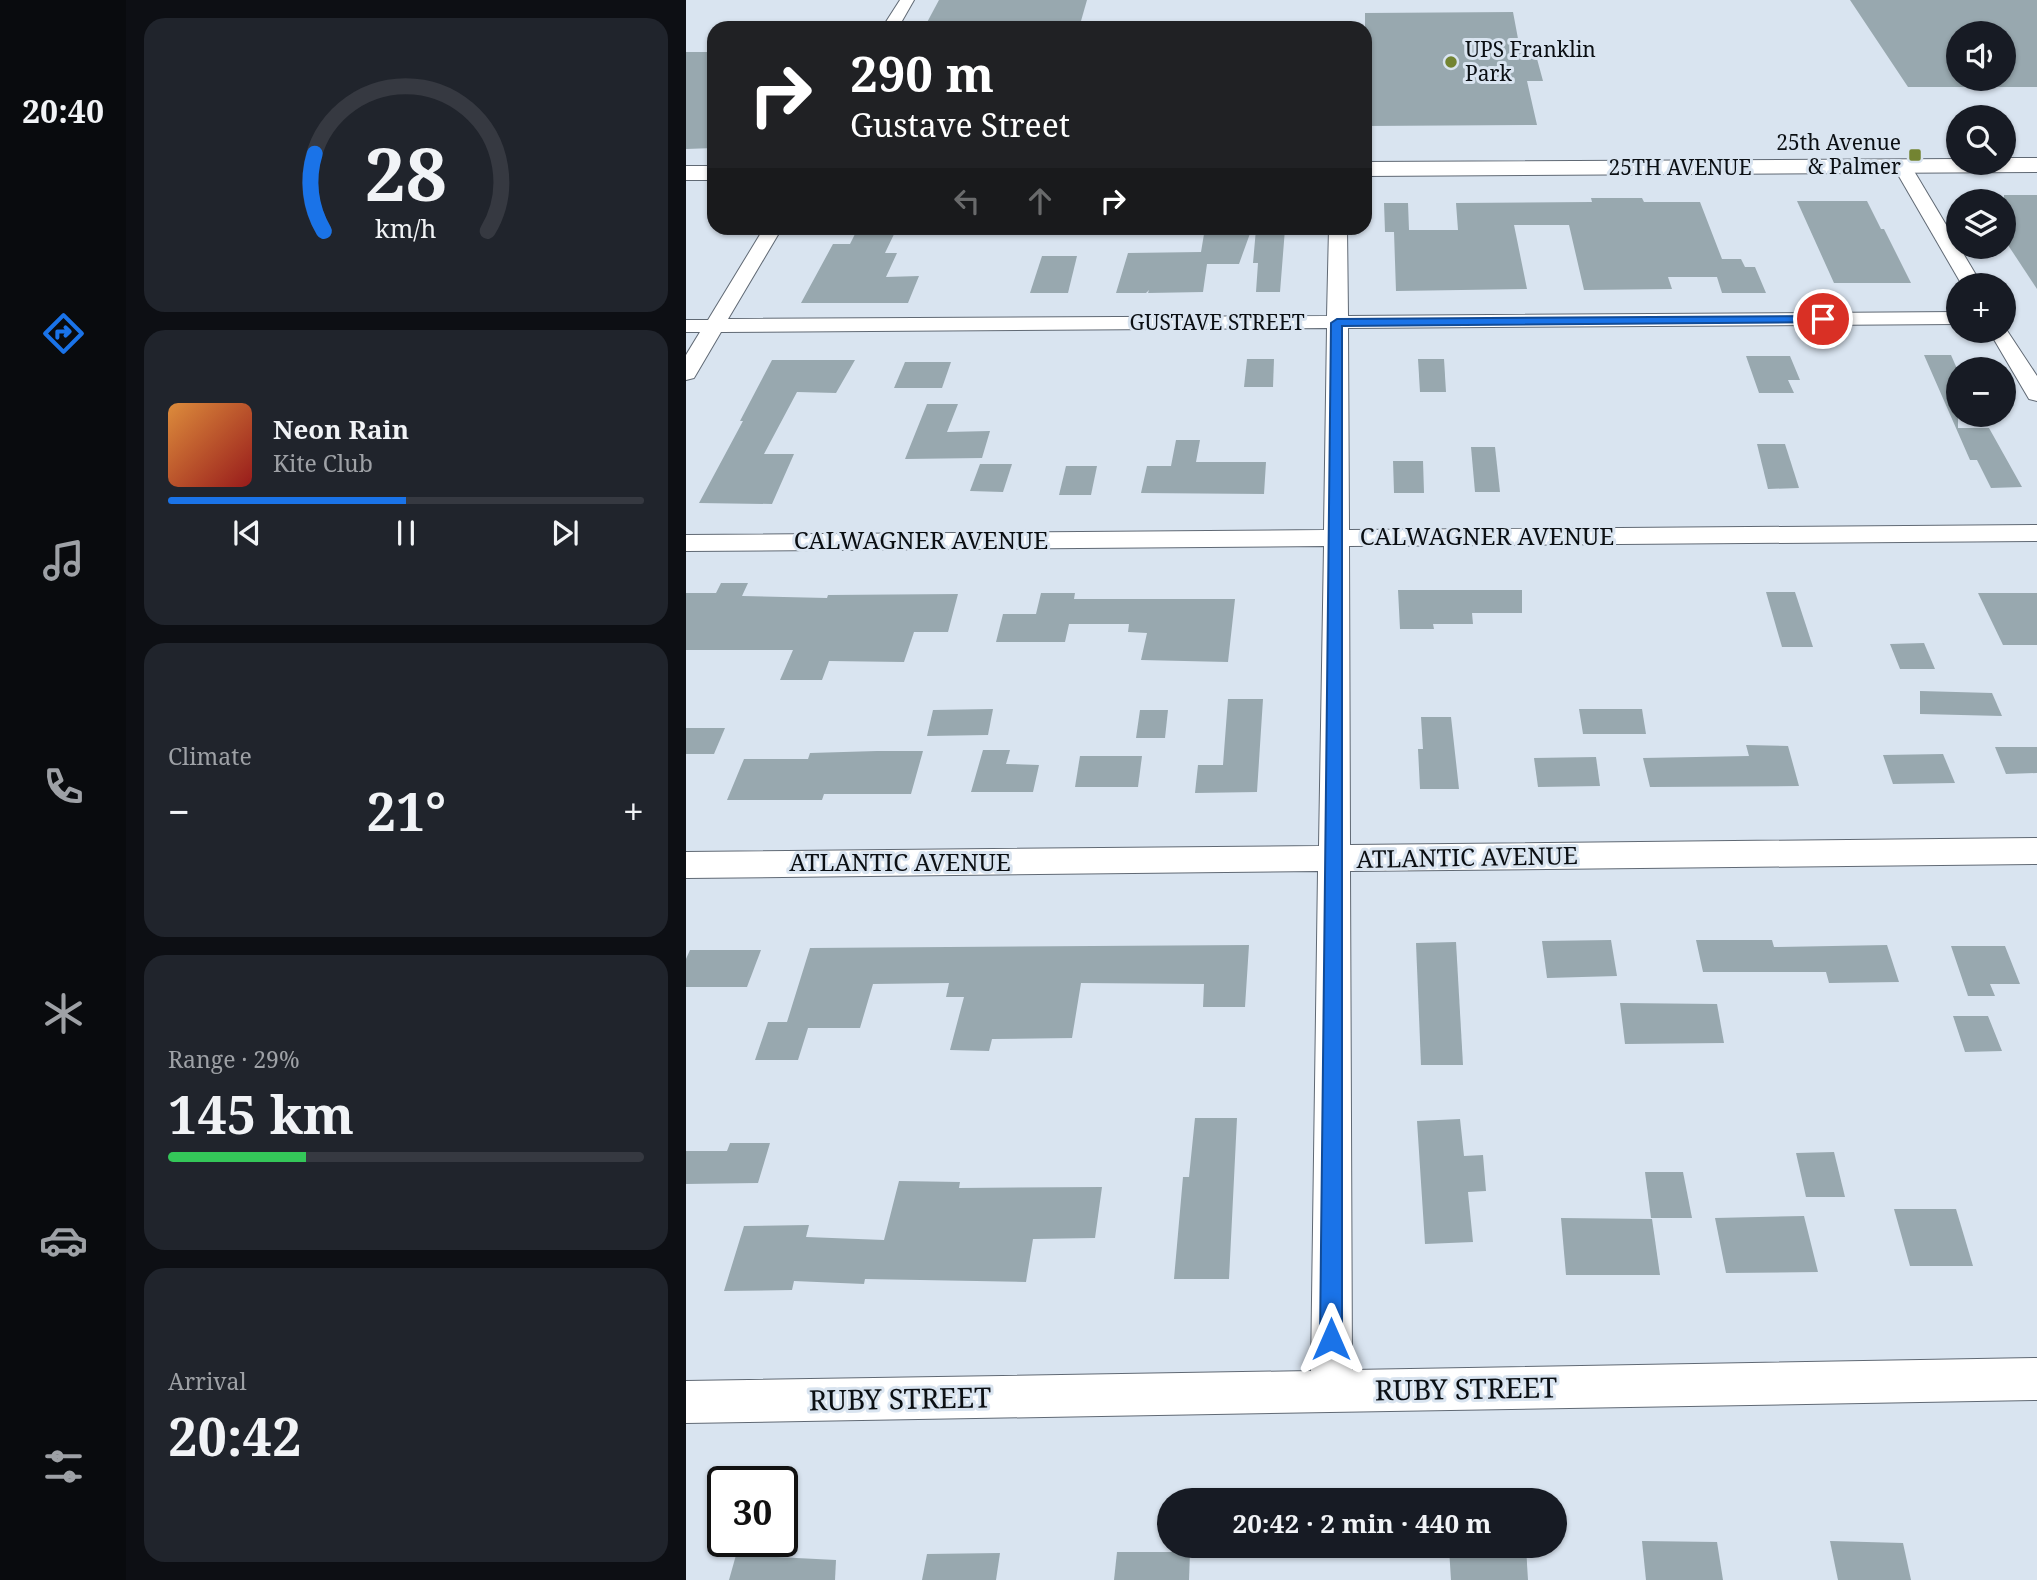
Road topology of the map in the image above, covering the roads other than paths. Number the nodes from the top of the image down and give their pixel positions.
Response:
1 (907, 0) edge
2 (894, 21) edge
3 (1902, 166) junction
4 (2037, 166) edge
5 (1372, 169) edge
6 (686, 173) edge
7 (707, 173) edge
8 (769, 235) edge
9 (1338, 235) edge
10 (1965, 273) edge
11 (1946, 318) edge
12 (1337, 323) junction
13 (686, 326) edge
14 (714, 326) junction
15 (2006, 343) edge
16 (686, 373) edge
17 (2037, 394) edge
18 (2037, 533) edge
19 (1335, 538) junction
20 (686, 543) edge
21 (2037, 851) edge
22 (1334, 860) junction
23 (686, 865) edge
24 (2037, 1379) edge
25 (1331, 1392) junction
26 (686, 1402) edge

1 - 2 street
3 - 4 main road, 25TH AVENUE
3 - 5 main road, 25TH AVENUE
3 - 10 street
6 - 7 main road
8 - 14 street
9 - 12 street
11 - 12 street, GUSTAVE STREET
12 - 14 street, GUSTAVE STREET
12 - 19 street
13 - 14 street, GUSTAVE STREET
14 - 16 street
15 - 17 street
18 - 19 street, CALWAGNER AVENUE
19 - 20 street, CALWAGNER AVENUE
19 - 22 street
21 - 22 street, ATLANTIC AVENUE
22 - 23 street, ATLANTIC AVENUE
22 - 25 street
24 - 25 street, RUBY STREET
25 - 26 street, RUBY STREET

